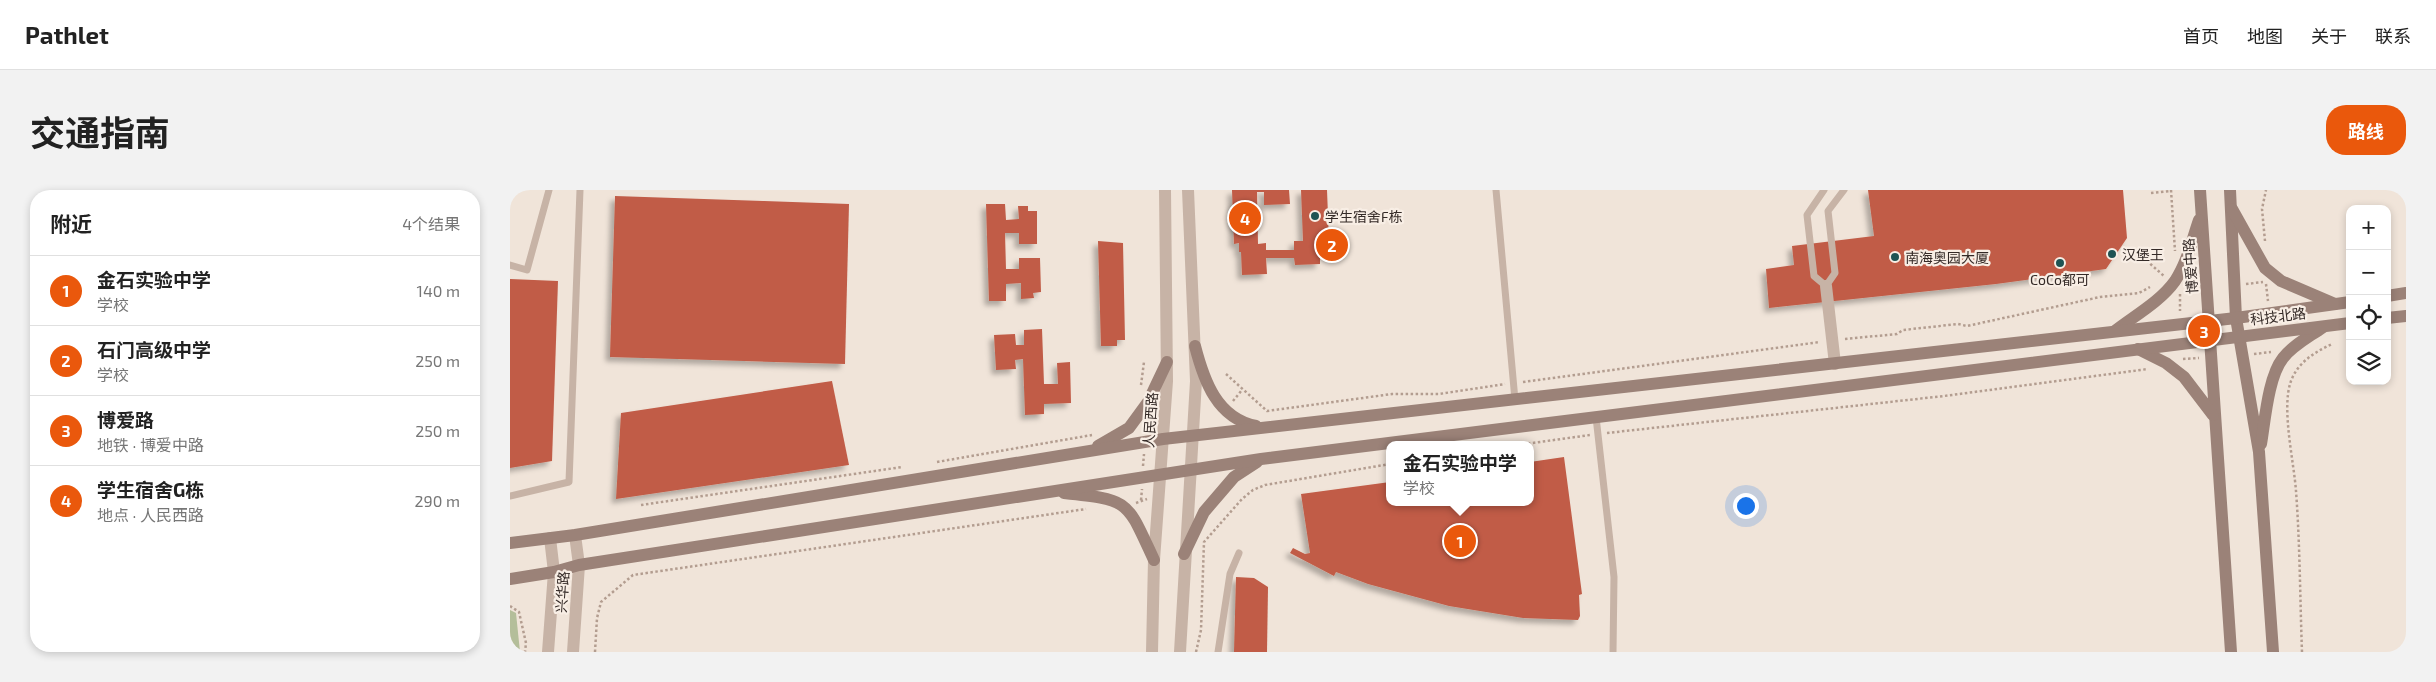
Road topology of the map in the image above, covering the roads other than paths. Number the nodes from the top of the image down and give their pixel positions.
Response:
1 (549, 190) edge
2 (580, 190) edge
3 (1165, 190) edge
4 (1188, 190) edge
5 (1496, 190) edge
6 (1824, 190) edge
7 (1844, 190) edge
8 (2200, 190) edge
9 (2230, 190) edge
10 (2230, 206) junction
11 (2201, 212) junction
12 (510, 265) edge
13 (1826, 286) junction
14 (2406, 293) edge
15 (2391, 295) edge
16 (2346, 303) edge
17 (2335, 304) junction
18 (2406, 316) edge
19 (2236, 318) junction
20 (2391, 318) edge
21 (2208, 322) junction
22 (2346, 323) edge
23 (2325, 326) junction
24 (2113, 332) junction
25 (2238, 336) junction
26 (2210, 340) junction
27 (1195, 346) junction
28 (2138, 349) junction
29 (1167, 362) junction
30 (1835, 364) junction
31 (1516, 400) junction
32 (2213, 415) junction
33 (1596, 417) junction
34 (1266, 428) junction
35 (1192, 436) junction
36 (1164, 439) junction
37 (1405, 441) edge
38 (1386, 443) edge
39 (1090, 451) junction
40 (2259, 452) junction
41 (1261, 459) junction
42 (1190, 470) junction
43 (1161, 473) junction
44 (1047, 491) junction
45 (510, 496) edge
46 (575, 535) junction
47 (550, 538) junction
48 (510, 543) edge
49 (1239, 552) dead end
50 (1184, 554) junction
51 (1154, 560) junction
52 (579, 565) junction
53 (554, 572) junction
54 (510, 579) edge
55 (548, 652) edge
56 (573, 652) edge
57 (1152, 652) edge
58 (1180, 652) edge
59 (1218, 652) edge
60 (1613, 652) edge
61 (2231, 652) edge
62 (2273, 652) edge

1 - 12 lane
2 - 45 lane
3 - 29 street, 人民西路
4 - 27 street
5 - 31 lane
6 - 13 lane
7 - 13 lane
8 - 11 main road, 博爱中路
9 - 10 main road
10 - 17 main road
10 - 19 main road
11 - 21 main road, 博爱中路
11 - 24 main road
13 - 30 street
14 - 15 main road
16 - 17 main road
17 - 19 main road
18 - 20 main road
19 - 21 main road
19 - 25 main road
21 - 24 main road
21 - 26 main road, 博爱中路
22 - 23 main road, 科技北路
23 - 25 main road, 科技北路
23 - 40 main road
24 - 30 main road
25 - 26 main road, 科技北路
25 - 40 main road
26 - 28 main road, 科技北路
26 - 32 main road, 博爱中路
27 - 34 main road
27 - 35 street
28 - 32 main road
28 - 33 main road, 科技北路
29 - 36 street, 人民西路
29 - 39 main road
30 - 31 main road
31 - 34 main road
32 - 61 main road, 博爱中路
33 - 37 main road, 科技北路
33 - 60 lane
34 - 35 main road
35 - 36 main road
35 - 42 street
36 - 39 main road
36 - 43 street, 人民西路
38 - 41 main road, 科技北路
39 - 46 main road
40 - 62 main road
41 - 42 main road, 科技北路
41 - 50 main road
42 - 43 main road, 科技北路
42 - 50 street
43 - 44 main road, 科技北路
43 - 51 street, 人民西路
44 - 51 main road
44 - 52 main road, 科技北路
46 - 47 main road
46 - 52 street, 兴华路
47 - 48 main road
47 - 53 street, 兴华路
49 - 59 lane
50 - 58 street
51 - 57 street, 人民西路
52 - 53 main road, 科技北路
52 - 56 street, 兴华路
53 - 54 main road, 科技北路
53 - 55 street, 兴华路

